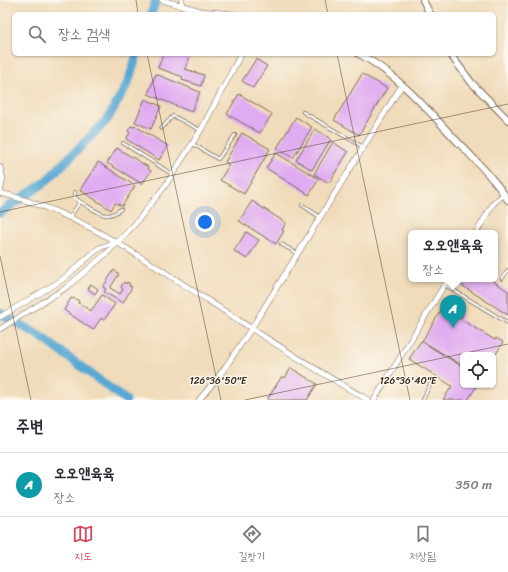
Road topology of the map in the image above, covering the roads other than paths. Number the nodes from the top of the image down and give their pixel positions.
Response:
1 (163, 0) edge
2 (182, 0) edge
3 (423, 0) edge
4 (180, 6) junction
5 (212, 12) edge
6 (429, 12) edge
7 (240, 56) edge
8 (363, 56) edge
9 (452, 56) edge
10 (402, 85) junction
11 (303, 112) dead end
12 (508, 120) edge
13 (161, 129) dead end
14 (201, 130) junction
15 (235, 135) dead end
16 (123, 143) dead end
17 (192, 144) junction
18 (364, 148) junction
19 (0, 167) edge
20 (173, 174) junction
21 (75, 192) dead end
22 (0, 193) edge
23 (504, 194) junction
24 (508, 200) edge
25 (80, 202) junction
26 (302, 205) dead end
27 (121, 209) dead end
28 (70, 217) junction
29 (321, 217) junction
30 (478, 230) edge
31 (117, 242) junction
32 (281, 244) dead end
33 (298, 254) junction
34 (508, 270) edge
35 (502, 278) dead end
36 (446, 282) edge
37 (445, 285) junction
38 (0, 317) edge
39 (508, 323) edge
40 (0, 329) edge
41 (252, 329) junction
42 (431, 382) dead end
43 (199, 400) edge
44 (368, 400) edge
45 (374, 400) edge
46 (423, 400) edge

1 - 4 street
2 - 4 street
3 - 6 street
4 - 5 street
7 - 14 street
8 - 10 street
9 - 12 street
10 - 18 street
10 - 23 street
11 - 18 lane
13 - 14 lane
14 - 17 street
15 - 17 lane
16 - 20 lane
17 - 20 street
18 - 29 street
19 - 22 street
20 - 31 street
21 - 25 lane
22 - 28 street
23 - 24 street
23 - 30 street
25 - 27 lane
25 - 28 lane
26 - 29 lane
28 - 31 street
29 - 33 street
31 - 38 street
31 - 40 street
31 - 41 street
32 - 33 lane
33 - 41 street
34 - 35 lane
36 - 37 street
37 - 39 lane
37 - 45 street
41 - 43 street
41 - 44 street
42 - 46 lane

